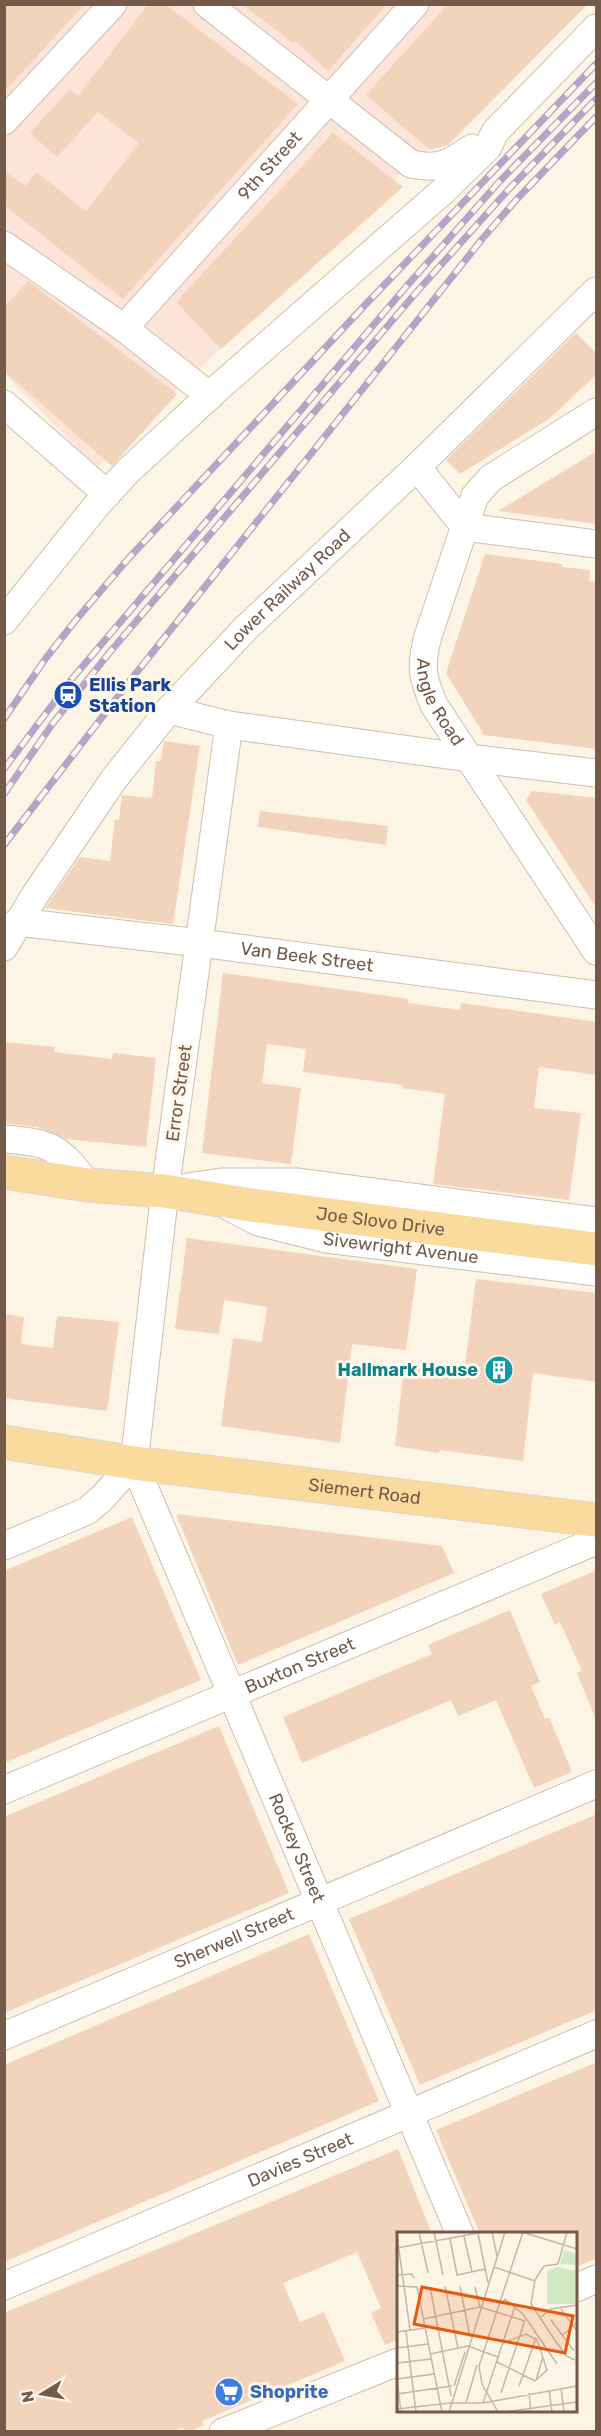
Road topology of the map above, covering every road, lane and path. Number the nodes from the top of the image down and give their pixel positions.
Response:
1 (113, 4) edge
2 (207, 4) edge
3 (415, 4) edge
4 (597, 28) edge
5 (327, 101) junction
6 (4, 121) edge
7 (495, 132) junction
8 (411, 164) junction
9 (4, 245) edge
10 (597, 291) edge
11 (124, 328) junction
12 (214, 392) junction
13 (4, 404) edge
14 (597, 412) edge
15 (417, 467) junction
16 (107, 494) junction
17 (465, 527) junction
18 (597, 544) edge
19 (4, 621) edge
20 (169, 710) junction
21 (229, 725) junction
22 (469, 758) junction
23 (597, 773) edge
24 (17, 922) junction
25 (200, 943) junction
26 (4, 947) edge
27 (597, 951) edge
28 (597, 995) edge
29 (4, 1139) edge
30 (4, 1172) edge
31 (88, 1185) junction
32 (165, 1191) junction
33 (211, 1198) junction
34 (597, 1221) edge
35 (597, 1249) edge
36 (597, 1272) edge
37 (4, 1442) edge
38 (134, 1462) junction
39 (597, 1520) edge
40 (597, 1541) edge
41 (4, 1546) edge
42 (231, 1695) junction
43 (597, 1784) edge
44 (4, 1790) edge
45 (319, 1902) junction
46 (597, 2034) edge
47 (4, 2036) edge
48 (409, 2114) junction
49 (459, 2232) edge
50 (597, 2279) edge
51 (4, 2286) edge
52 (577, 2288) edge
53 (397, 2363) edge
54 (223, 2432) edge

1 - 6 street
2 - 5 street
3 - 5 street, 9th Street
4 - 7 street
5 - 8 street
5 - 11 street, 9th Street
7 - 8 street
7 - 12 street
8 - 12 street
9 - 11 street
10 - 15 street, Lower Railway Road
11 - 12 street
12 - 16 street
13 - 16 street
14 - 17 street, Angle Road
15 - 17 street
15 - 20 street, Lower Railway Road
16 - 19 street
17 - 18 street
17 - 22 street, Angle Road
20 - 21 street
20 - 24 street, Lower Railway Road
21 - 22 street
21 - 25 street, Error Street
22 - 23 street
22 - 27 street, Angle Road
24 - 25 street, Van Beek Street
24 - 26 street, Lower Railway Road
25 - 28 street, Van Beek Street
25 - 32 street, Error Street
29 - 31 street
30 - 31 main road
31 - 32 main road
32 - 33 main road, Joe Slovo Drive
32 - 34 street
32 - 38 street, Error Street
33 - 35 main road, Joe Slovo Drive
33 - 36 street, Sivewright Avenue
37 - 38 main road
38 - 39 main road, Siemert Road
38 - 41 street
38 - 42 street, Rockey Street
40 - 42 street, Buxton Street
42 - 44 street, Buxton Street
42 - 45 street, Rockey Street
43 - 45 street, Sherwell Street
45 - 47 street, Sherwell Street
45 - 48 street, Rockey Street
46 - 48 street, Davies Street
48 - 49 street, Rockey Street
48 - 51 street, Davies Street
50 - 52 street
53 - 54 street

